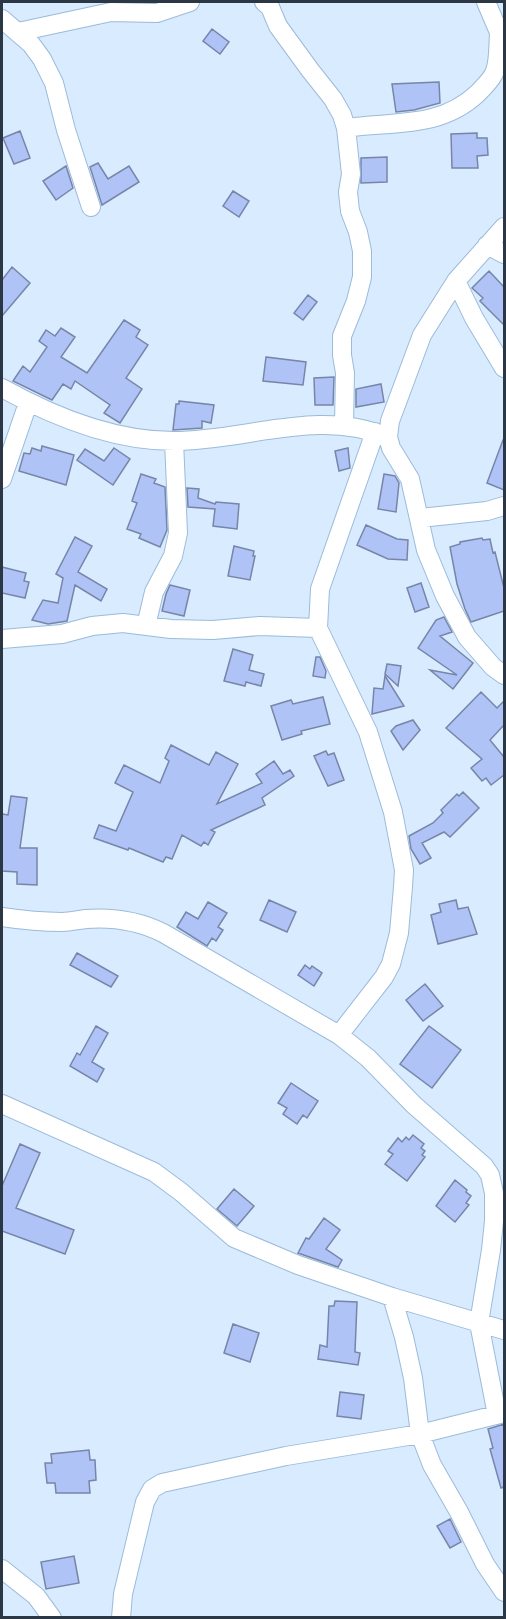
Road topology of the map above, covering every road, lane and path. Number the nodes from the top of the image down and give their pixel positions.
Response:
1 (190, 2) edge
2 (264, 2) edge
3 (486, 2) edge
4 (2, 19) edge
5 (18, 32) junction
6 (502, 37) edge
7 (346, 128) junction
8 (91, 207) dead end
9 (504, 227) edge
10 (487, 245) junction
11 (504, 254) edge
12 (456, 281) junction
13 (504, 368) edge
14 (2, 388) edge
15 (28, 403) junction
16 (344, 425) junction
17 (382, 435) junction
18 (174, 441) junction
19 (2, 479) edge
20 (504, 506) edge
21 (420, 518) junction
22 (146, 626) junction
23 (318, 628) junction
24 (2, 639) edge
25 (504, 675) edge
26 (2, 917) edge
27 (339, 1035) junction
28 (2, 1104) edge
29 (392, 1297) junction
30 (479, 1323) junction
31 (504, 1330) edge
32 (501, 1414) edge
33 (420, 1434) junction
34 (2, 1569) edge
35 (504, 1592) edge
36 (52, 1617) edge
37 (121, 1617) edge

1 - 5 street
2 - 7 street
3 - 6 street
4 - 5 street
5 - 8 street
6 - 7 street
7 - 16 street
9 - 10 street
10 - 11 street
10 - 12 street
12 - 13 street
12 - 17 street
14 - 15 street
15 - 18 street
15 - 19 street
16 - 17 street
16 - 18 street
17 - 21 street
17 - 23 street
18 - 22 street
20 - 21 street
21 - 25 street
22 - 23 street
22 - 24 street
23 - 27 street
26 - 27 street
27 - 30 street
28 - 29 street
29 - 30 street
29 - 33 street
30 - 31 street
30 - 32 street
32 - 33 street
33 - 35 street
33 - 37 street
34 - 36 street

